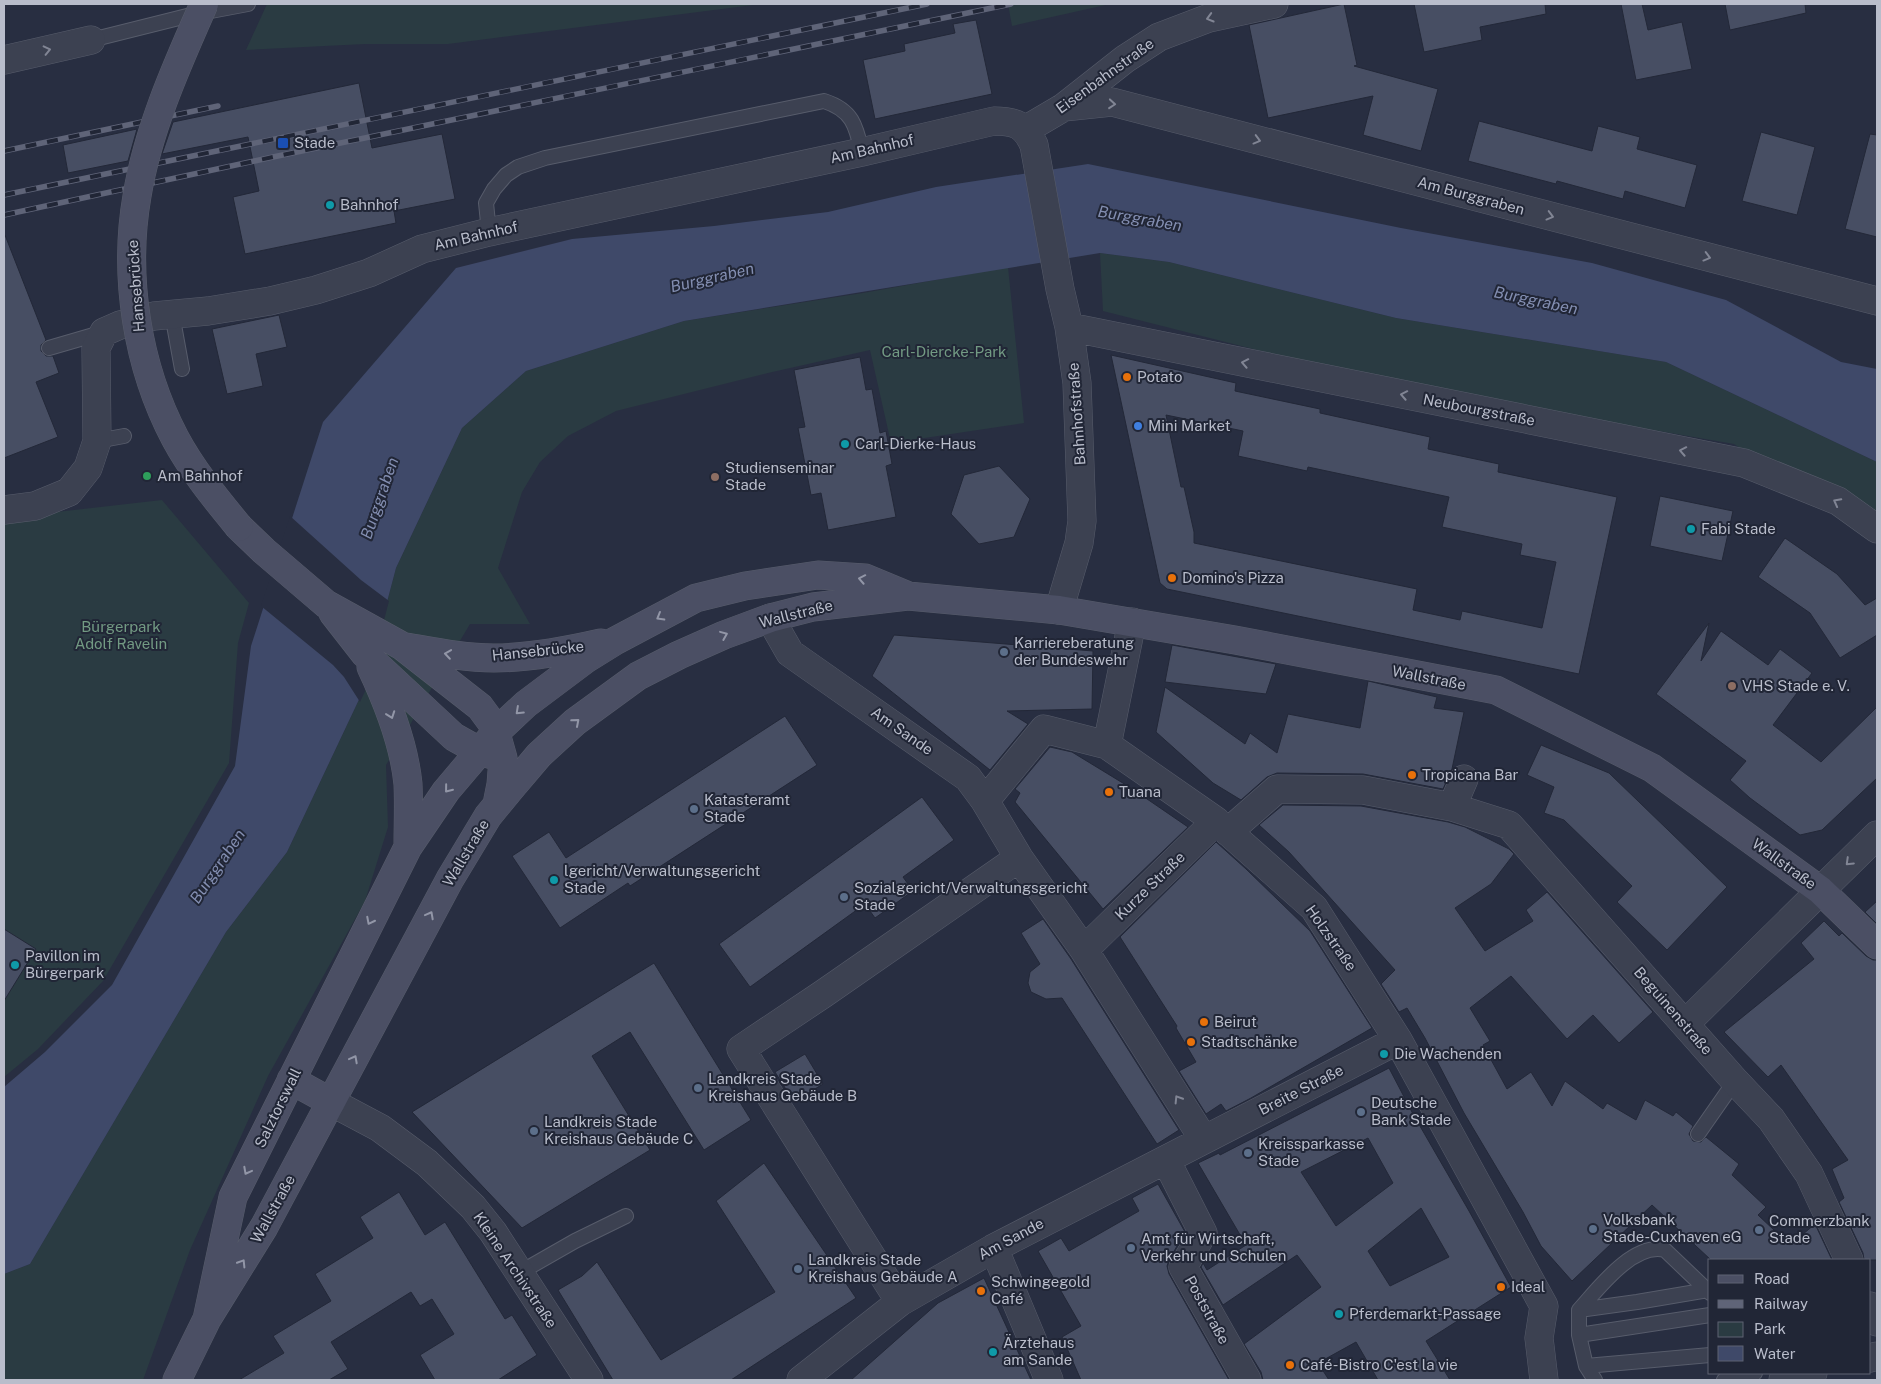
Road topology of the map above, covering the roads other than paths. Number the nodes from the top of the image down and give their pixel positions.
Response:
1 (204, 4) edge
2 (248, 4) edge
3 (1274, 4) edge
4 (91, 40) joint
5 (4, 60) edge
6 (1064, 107) junction
7 (1025, 130) junction
8 (862, 152) junction
9 (489, 232) junction
10 (1877, 301) edge
11 (172, 314) junction
12 (1069, 327) junction
13 (104, 332) junction
14 (49, 348) dead end
15 (182, 369) dead end
16 (124, 436) dead end
17 (97, 441) junction
18 (4, 510) edge
19 (1877, 529) edge
20 (908, 596) junction
21 (326, 604) junction
22 (1059, 610) junction
23 (770, 618) junction
24 (1132, 622) junction
25 (615, 641) junction
26 (402, 646) junction
27 (365, 654) junction
28 (1107, 746) junction
29 (493, 747) junction
30 (540, 755) junction
31 (1464, 779) dead end
32 (985, 801) junction
33 (496, 805) junction
34 (1452, 807) junction
35 (1222, 826) junction
36 (1877, 834) edge
37 (408, 846) junction
38 (1019, 858) junction
39 (1820, 890) junction
40 (1877, 944) edge
41 (1084, 950) junction
42 (1685, 1024) junction
43 (1398, 1040) junction
44 (292, 1080) junction
45 (1735, 1081) junction
46 (331, 1102) junction
47 (1698, 1134) dead end
48 (1204, 1140) junction
49 (1166, 1160) junction
50 (626, 1216) dead end
51 (994, 1248) junction
52 (1849, 1259) edge
53 (519, 1273) junction
54 (1708, 1290) edge
55 (1708, 1291) edge
56 (900, 1302) junction
57 (1871, 1308) edge
58 (1578, 1310) junction
59 (1708, 1315) edge
60 (207, 1319) junction
61 (1877, 1322) edge
62 (1579, 1334) junction
63 (1708, 1355) edge
64 (1586, 1366) junction
65 (1751, 1374) edge
66 (1770, 1374) edge
67 (1808, 1374) edge
68 (804, 1379) edge
69 (178, 1380) edge
70 (589, 1380) edge
71 (1048, 1380) edge
72 (1247, 1380) edge
73 (1544, 1380) edge
74 (1595, 1380) edge
75 (1724, 1380) edge
76 (1781, 1380) edge

1 - 21 main road, Hansebrücke, bridge
2 - 4 lane
3 -> 6 street, Eisenbahnstraße
5 -> 4 street
6 - 7 street, Eisenbahnstraße
6 -> 10 street, Am Burggraben
7 - 8 street, Am Bahnhof
7 - 12 street, Bahnhofstraße
8 - 9 street, Am Bahnhof
8 - 9 lane
9 - 11 street, Am Bahnhof
11 - 13 street, Am Bahnhof
11 - 15 lane
19 -> 12 street, Neubourgstraße
12 - 22 street, Bahnhofstraße
13 - 14 lane
13 - 17 street
16 - 17 lane
17 - 18 street
20 - 22 main road, Wallstraße
20 - 23 main road, Wallstraße
20 -> 25 main road, Wallstraße
21 - 26 main road, Hansebrücke
21 - 27 main road, Hansebrücke
22 - 24 main road, Wallstraße
30 -> 23 main road, Wallstraße
23 - 32 street, Am Sande
24 - 28 street
24 - 39 main road, Wallstraße
25 -> 26 main road, Hansebrücke
25 -> 29 main road, Wallstraße
26 - 29 main road, Hansebrücke
27 - 29 main road, Hansebrücke
27 -> 37 main road, Hansebrücke
28 - 32 street, Holzstraße
28 - 35 street, Holzstraße
29 - 30 main road, Hansebrücke
29 - 33 main road
29 -> 37 main road, Wallstraße
30 - 33 main road, Wallstraße
31 - 34 street
32 - 38 street, Am Sande
46 -> 33 main road, Wallstraße
34 - 35 street, Beguinenstraße
34 - 42 street, Beguinenstraße
35 - 41 street, Kurze Straße
35 - 43 street, Holzstraße
36 -> 39 street
37 -> 44 main road, Salztorswall
38 - 41 street, Am Sande
38 - 56 street
39 - 40 main road, Wallstraße
39 - 42 street
48 -> 41 street, Am Sande
42 - 45 street, Beguinenstraße
43 - 48 street, Breite Straße
43 - 73 street, Holzstraße
44 - 46 main road
44 -> 60 main road, Salztorswall
45 - 47 lane
45 - 52 street, Beguinenstraße
46 - 53 street, Kleine Archivstraße
60 -> 46 main road, Wallstraße
48 - 49 street, Am Sande
49 - 51 street, Am Sande
49 - 72 street, Poststraße
50 - 53 lane
51 - 56 street, Am Sande
51 - 71 street
53 - 70 street, Kleine Archivstraße
54 - 58 lane
55 - 58 lane
56 - 68 street, Am Sande
57 - 61 street
58 - 62 lane
59 - 62 lane
60 - 69 main road, Salztorswall
62 - 64 lane
63 - 64 lane
64 - 74 lane
65 - 75 lane
66 - 76 lane
67 - 76 street

